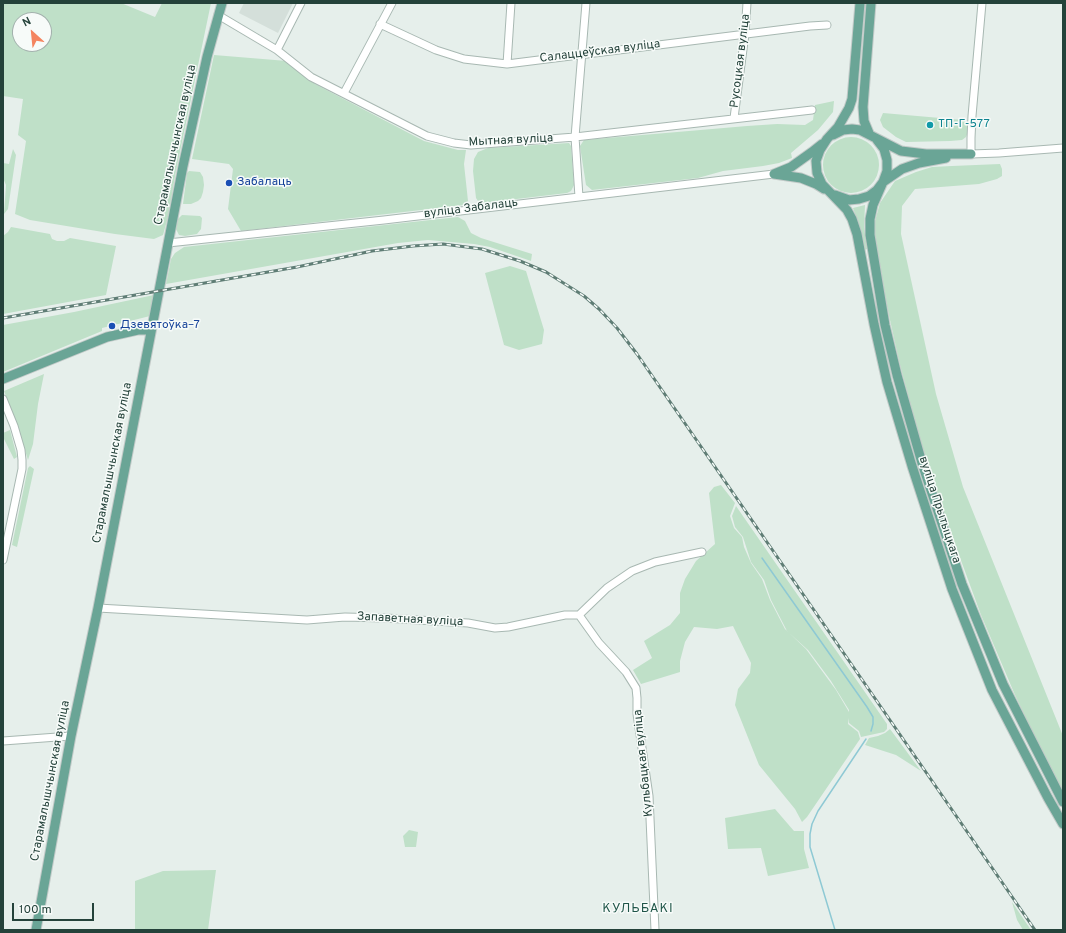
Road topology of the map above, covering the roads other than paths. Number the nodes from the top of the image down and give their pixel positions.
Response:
1 (222, 3) edge
2 (301, 3) edge
3 (392, 3) edge
4 (511, 3) edge
5 (586, 3) edge
6 (747, 3) edge
7 (860, 3) edge
8 (871, 3) edge
9 (982, 3) edge
10 (218, 15) junction
11 (380, 24) junction
12 (827, 25) dead end
13 (745, 34) junction
14 (277, 50) junction
15 (582, 54) junction
16 (507, 64) junction
17 (344, 93) junction
18 (812, 110) dead end
19 (734, 118) junction
20 (869, 133) junction
21 (575, 137) junction
22 (827, 139) junction
23 (1063, 148) edge
24 (971, 154) junction
25 (774, 174) junction
26 (883, 182) junction
27 (830, 193) junction
28 (579, 197) junction
29 (168, 243) junction
30 (150, 330) junction
31 (3, 379) edge
32 (3, 399) edge
33 (702, 552) dead end
34 (3, 560) edge
35 (98, 608) junction
36 (579, 615) junction
37 (71, 736) junction
38 (3, 741) edge
39 (1063, 802) edge
40 (1063, 824) edge
41 (36, 930) edge
42 (655, 930) edge

1 - 10 main road, Старамалышчынская вуліца
2 - 14 street
3 - 11 street
4 - 16 street
5 - 15 street
6 - 13 street, Русоцкая вуліца
7 - 22 main road
8 - 20 main road
9 - 24 street
10 - 14 street, Мытная вуліца
10 - 29 main road, Старамалышчынская вуліца
11 - 16 street, Салаццеўская вуліца
11 - 17 street
12 - 13 street, Салаццеўская вуліца
13 - 15 street, Салаццеўская вуліца
13 - 19 street, Русоцкая вуліца
14 - 17 street, Мытная вуліца
15 - 16 street, Салаццеўская вуліца
15 - 21 street
17 - 21 street, Мытная вуліца
18 - 19 street, Мытная вуліца
19 - 21 street, Мытная вуліца
20 - 22 main road
20 - 24 main road
20 - 26 main road
21 - 28 street
22 - 25 main road
22 - 27 main road
23 - 24 street
24 - 26 main road
25 - 27 main road
25 - 28 street, вуліца Забалаць
26 - 27 main road
26 - 39 main road, вуліца Прытыцкага
27 - 40 main road, вуліца Прытыцкага
28 - 29 street, вуліца Забалаць
29 - 30 main road, Старамалышчынская вуліца
30 - 31 main road
30 - 35 main road, Старамалышчынская вуліца
32 - 34 street
33 - 36 street
35 - 36 street, Запаветная вуліца
35 - 37 main road, Старамалышчынская вуліца
36 - 42 street, Кульбацкая вуліца
37 - 38 street
37 - 41 main road, Старамалышчынская вуліца

